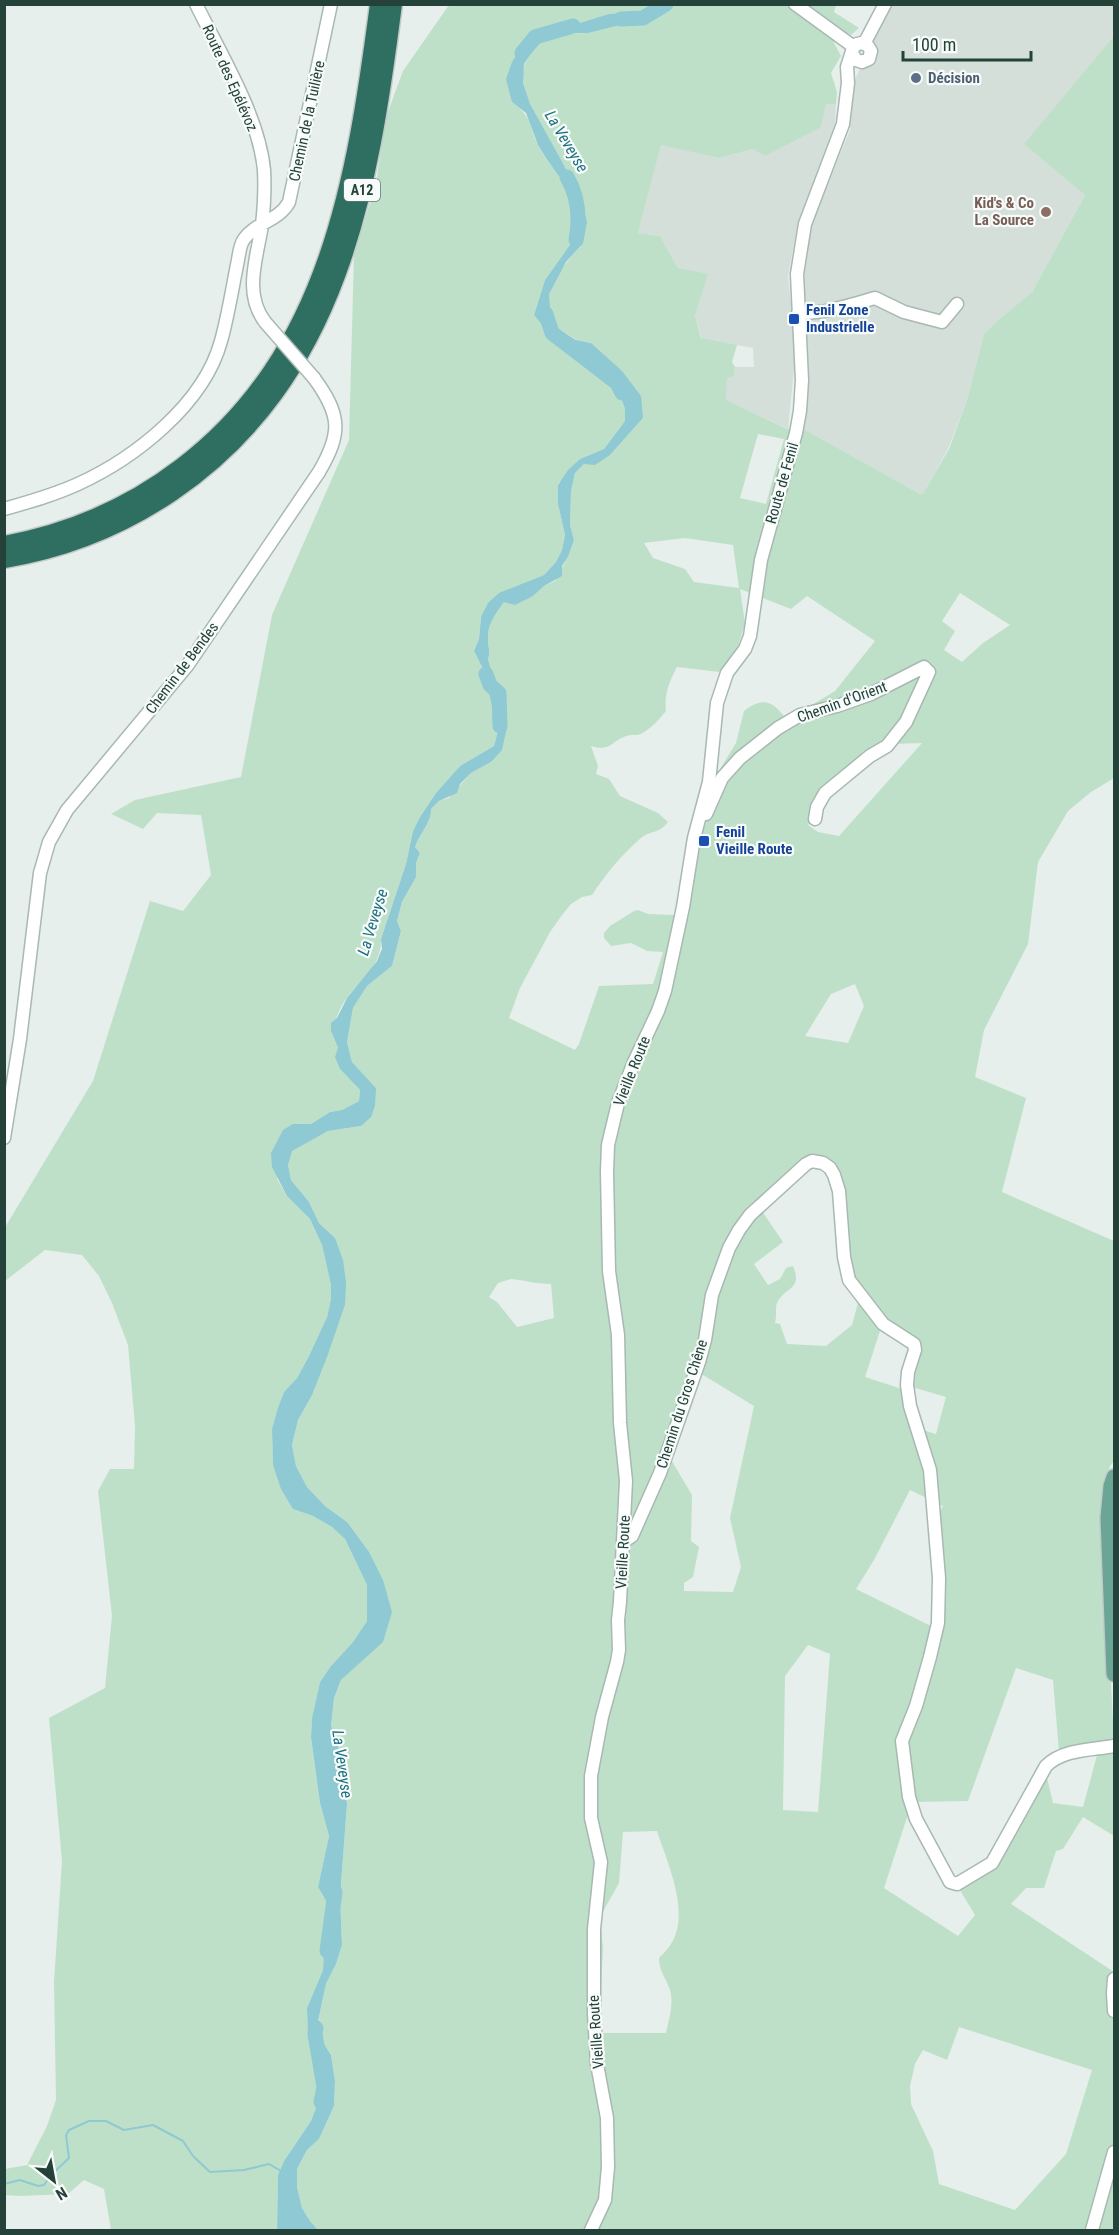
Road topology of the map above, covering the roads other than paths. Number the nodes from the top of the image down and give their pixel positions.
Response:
1 (196, 4) edge
2 (331, 4) edge
3 (378, 4) edge
4 (393, 4) edge
5 (795, 4) edge
6 (885, 4) edge
7 (857, 48) junction
8 (862, 62) junction
9 (848, 83) junction
10 (262, 224) junction
11 (957, 304) dead end
12 (798, 313) junction
13 (4, 508) edge
14 (4, 544) edge
15 (4, 559) edge
16 (815, 819) dead end
17 (694, 838) junction
18 (686, 877) joint
19 (4, 1138) edge
20 (1114, 1477) edge
21 (1111, 1516) edge
22 (623, 1542) junction
23 (1114, 1674) edge
24 (1114, 1746) edge
25 (1114, 1979) edge
26 (1114, 2011) edge
27 (1114, 2152) edge
28 (591, 2230) edge
29 (1092, 2230) edge

1 - 10 street, Route des Epélévoz
2 - 10 street, Chemin de la Tuilière
3 - 14 highway, A12
4 - 15 highway, A12
5 - 7 street
6 - 7 street, Route de Fenil
7 - 8 street
7 - 8 street
7 - 9 street, Route de Fenil
8 - 9 street, Route de Fenil
9 - 12 street, Route de Fenil
10 - 13 street, Chemin de la Tuilière
10 - 19 street, Chemin de Bendes, bridge
11 - 12 street
12 - 17 street, Route de Fenil
16 - 17 street, Chemin d'Orient
17 - 18 street, Route de Fenil
18 - 22 street, Vieille Route
20 - 21 main road
21 - 23 main road
22 - 24 street, Chemin du Gros Chêne
22 - 28 street, Vieille Route
25 - 26 street
27 - 29 street

